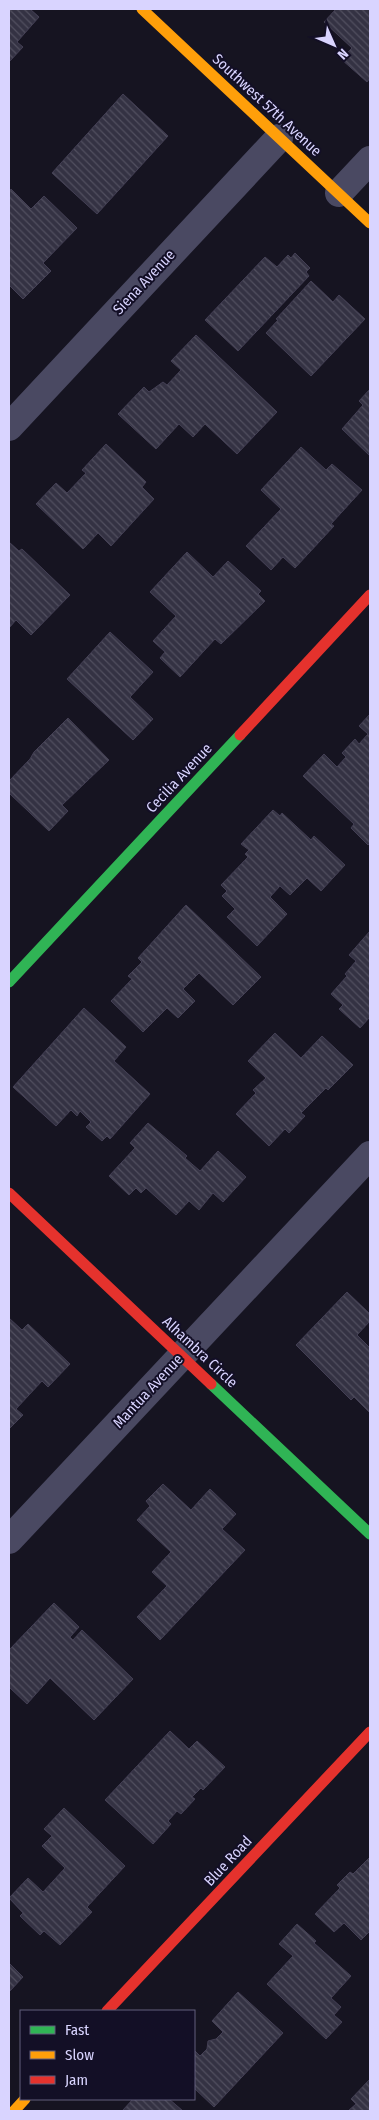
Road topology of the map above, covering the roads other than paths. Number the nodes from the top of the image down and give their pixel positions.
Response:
1 (142, 9) edge
2 (279, 138) junction
3 (370, 160) edge
4 (339, 193) junction
5 (370, 223) edge
6 (9, 427) edge
7 (370, 595) edge
8 (9, 982) edge
9 (370, 1155) edge
10 (9, 1193) edge
11 (182, 1355) junction
12 (370, 1534) edge
13 (9, 1540) edge
14 (370, 1732) edge
15 (109, 2010) edge
16 (24, 2100) edge
17 (14, 2111) edge

1 - 2 street, Southwest 57th Avenue
2 - 4 street, Southwest 57th Avenue
2 - 6 street, Siena Avenue
3 - 4 street
4 - 5 street, Southwest 57th Avenue
7 - 8 street, Cecilia Avenue
9 - 11 street, Mantua Avenue
10 - 11 street, Alhambra Circle
11 - 12 street, Alhambra Circle
11 - 13 street, Mantua Avenue
14 - 15 street, Blue Road
16 - 17 street

